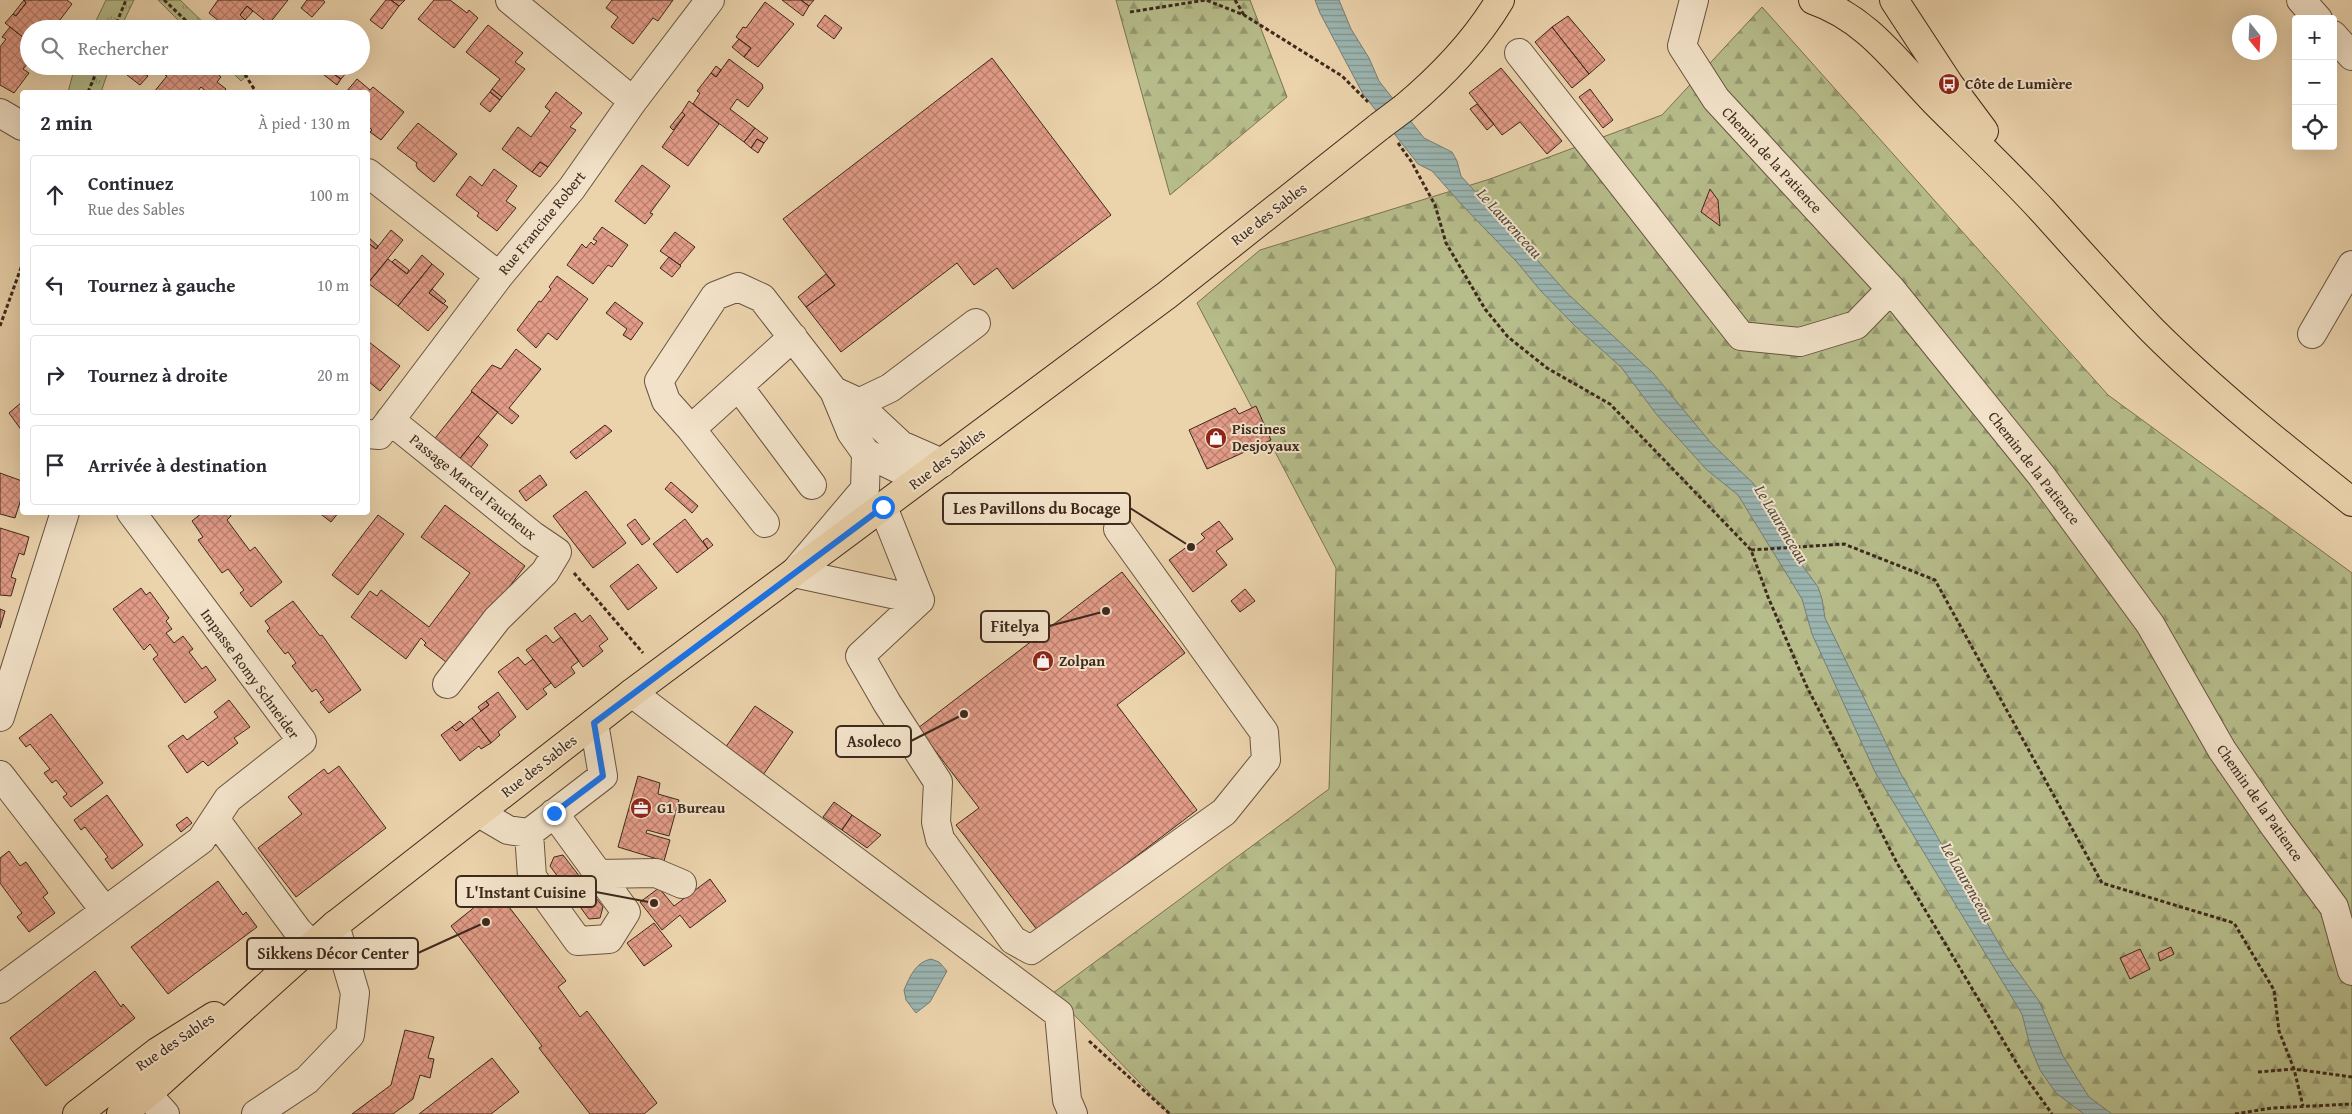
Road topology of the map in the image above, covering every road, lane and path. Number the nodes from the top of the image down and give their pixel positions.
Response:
1 (126, 0) edge
2 (164, 0) edge
3 (510, 0) edge
4 (710, 0) edge
5 (1235, 0) edge
6 (1514, 0) edge
7 (1694, 0) edge
8 (1813, 0) edge
9 (1894, 0) edge
10 (2302, 0) edge
11 (1495, 9) edge
12 (1130, 12) dead end
13 (1244, 15) junction
14 (2315, 15) edge
15 (118, 20) edge
16 (185, 20) edge
17 (2337, 39) edge
18 (1520, 53) dead end
19 (2352, 56) edge
20 (95, 75) edge
21 (245, 75) edge
22 (89, 90) edge
23 (255, 90) edge
24 (633, 101) junction
25 (0, 114) edge
26 (20, 125) edge
27 (1383, 125) junction
28 (370, 175) edge
29 (2041, 209) junction
30 (2352, 265) edge
31 (20, 271) edge
32 (499, 276) junction
33 (1892, 289) junction
34 (976, 323) dead end
35 (0, 326) edge
36 (2312, 334) dead end
37 (793, 337) junction
38 (739, 387) junction
39 (845, 401) junction
40 (379, 427) edge
41 (691, 429) junction
42 (866, 453) junction
43 (942, 463) junction
44 (919, 479) junction
45 (812, 485) dead end
46 (2352, 502) edge
47 (883, 507) junction
48 (64, 515) edge
49 (133, 515) edge
50 (765, 523) dead end
51 (1118, 529) dead end
52 (1751, 550) junction
53 (557, 552) junction
54 (794, 573) junction
55 (920, 600) junction
56 (660, 673) junction
57 (447, 684) dead end
58 (632, 693) junction
59 (0, 717) edge
60 (594, 723) junction
61 (4, 790) edge
62 (479, 813) junction
63 (554, 813) junction
64 (215, 820) junction
65 (529, 833) junction
66 (598, 874) junction
67 (682, 884) dead end
68 (106, 911) junction
69 (335, 925) junction
70 (312, 945) junction
71 (2352, 970) edge
72 (277, 976) junction
73 (0, 989) edge
74 (1089, 1040) dead end
75 (2294, 1069) junction
76 (2258, 1072) dead end
77 (2352, 1077) edge
78 (156, 1104) edge
79 (2352, 1104) edge
80 (2303, 1106) junction
81 (77, 1114) edge
82 (121, 1114) edge
83 (256, 1114) edge
84 (1073, 1114) edge
85 (1170, 1114) edge
86 (2052, 1114) edge
87 (2235, 1114) edge

1 - 15 path
2 - 16 path
3 - 24 street
4 - 24 street, Rue Francine Robert
5 - 13 path
6 - 11 main road
7 - 33 street, Chemin de la Patience
8 - 29 main road
9 - 29 main road
10 - 14 street
11 - 27 main road, Rue des Sables, bridge
12 - 13 path
13 - 27 path
17 - 19 street
18 - 33 street
20 - 22 path
21 - 23 path
24 - 32 street, Rue Francine Robert
25 - 26 street
27 - 43 main road, Rue des Sables
27 - 52 path
28 - 32 street
29 - 46 main road
30 - 36 street
31 - 35 path
32 - 40 street, Rue Francine Robert
33 - 71 street, Chemin de la Patience
34 - 39 street
37 - 38 street
37 - 39 street
37 - 41 street
38 - 41 street
38 - 45 street
39 - 42 street
39 - 43 street
40 - 53 street, Passage Marcel Faucheux
41 - 50 street
42 - 44 street
42 - 54 street
43 - 44 main road, Rue des Sables
44 - 47 main road, Rue des Sables
47 - 54 main road, Rue des Sables
47 - 55 street
48 - 59 street
49 - 64 street, Impasse Romy Schneider
51 - 55 street
52 - 75 path
52 - 86 path
53 - 56 path
53 - 57 street
54 - 55 street
54 - 56 main road, Rue des Sables
56 - 58 main road, Rue des Sables
58 - 60 main road, Rue des Sables
58 - 84 street
60 - 62 main road, Rue des Sables
60 - 63 street
61 - 68 street
62 - 65 street
62 - 69 main road, Rue des Sables
63 - 65 street
63 - 66 street
64 - 68 street, Impasse Romy Schneider
64 - 70 street
65 - 66 street
66 - 67 street
68 - 73 street, Impasse Romy Schneider
69 - 70 main road, Rue des Sables
69 - 83 street
70 - 72 main road, Rue des Sables
72 - 78 main road, Rue des Sables
72 - 81 main road, Rue des Sables
74 - 85 path
75 - 76 path
75 - 77 path
75 - 80 path
78 - 82 main road, Rue des Sables
79 - 80 path
80 - 87 path

